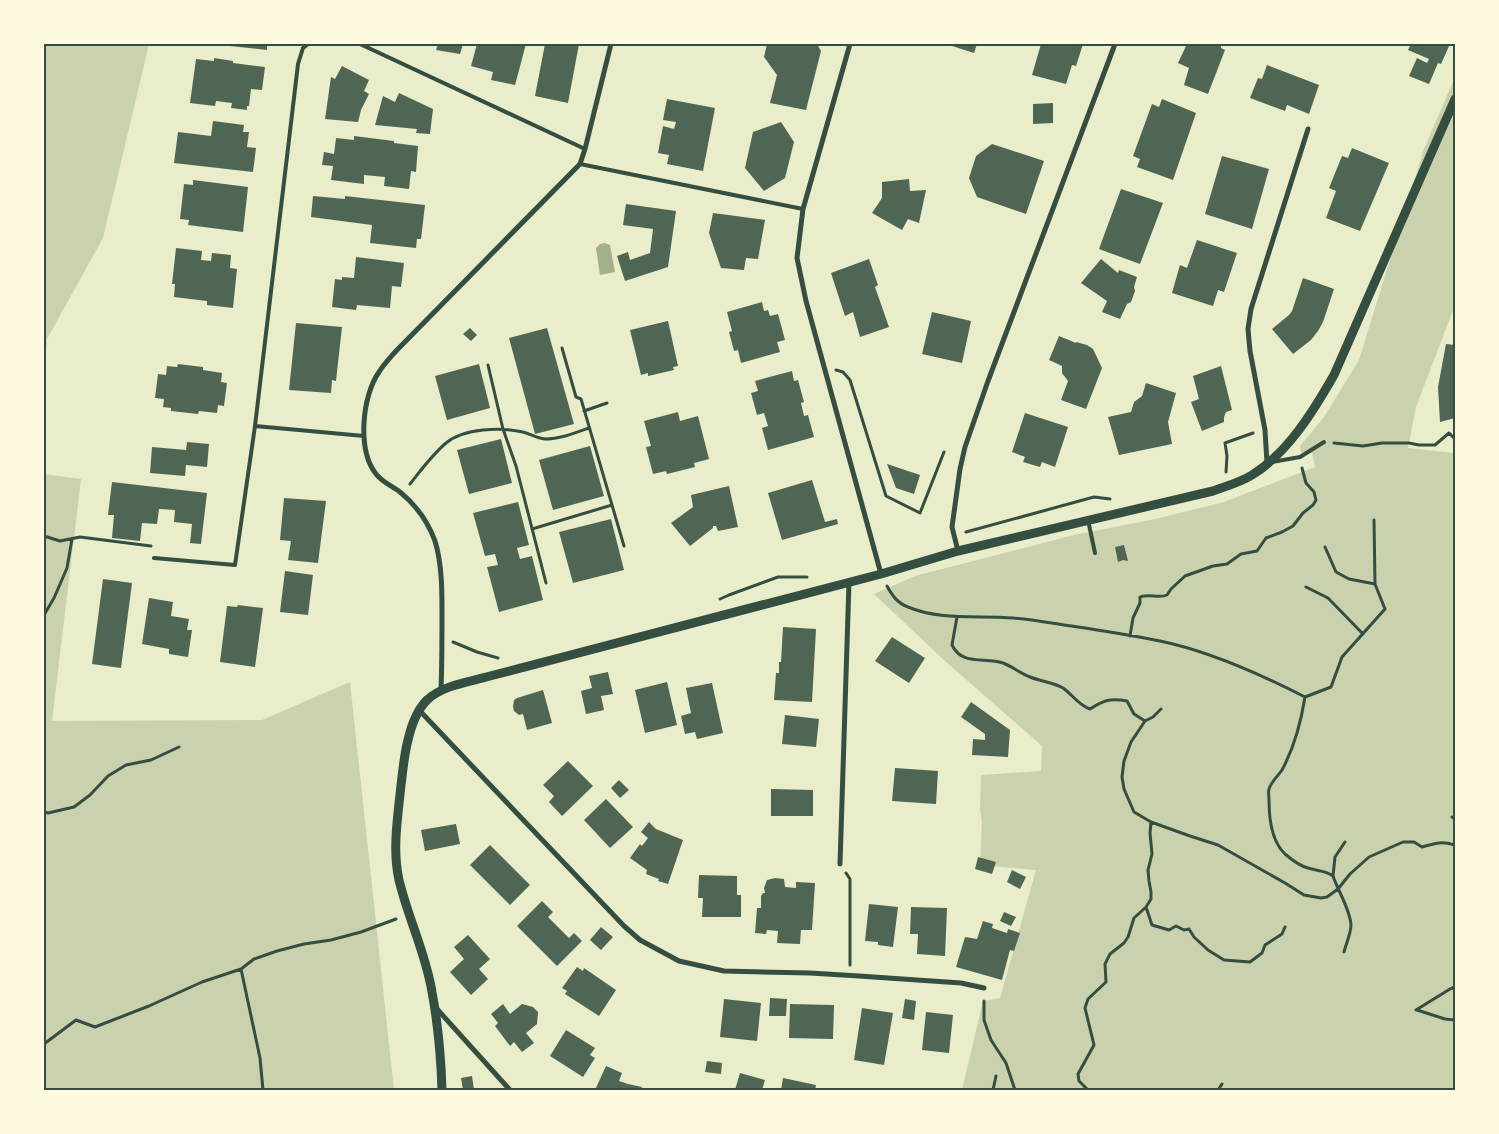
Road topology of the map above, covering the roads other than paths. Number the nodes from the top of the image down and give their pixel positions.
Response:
1 (308, 44) edge
2 (360, 44) edge
3 (611, 44) edge
4 (850, 44) edge
5 (1115, 44) edge
6 (1455, 99) edge
7 (1308, 129) dead end
8 (585, 149) junction
9 (580, 164) junction
10 (803, 208) junction
11 (255, 426) junction
12 (364, 436) junction
13 (1324, 442) road end
14 (1268, 463) junction
15 (1088, 520) junction
16 (958, 552) junction
17 (1095, 553) dead end
18 (154, 558) road end
19 (882, 574) junction
20 (849, 582) junction
21 (441, 690) junction
22 (419, 710) junction
23 (840, 864) road end
24 (984, 988) road end
25 (434, 1007) junction
26 (442, 1090) edge
27 (510, 1090) edge

1 - 11 lane
2 - 8 lane
3 - 8 street
4 - 10 street
5 - 16 street
6 - 14 street
7 - 14 street
8 - 9 street
9 - 10 lane
9 - 12 street
10 - 19 street
11 - 12 lane
11 - 18 lane
12 - 21 street
13 - 14 lane
14 - 15 street
15 - 16 street
15 - 17 lane
16 - 19 street
19 - 20 street
20 - 21 street
20 - 23 street
21 - 22 street
22 - 24 street
22 - 25 street
25 - 26 street
25 - 27 street

